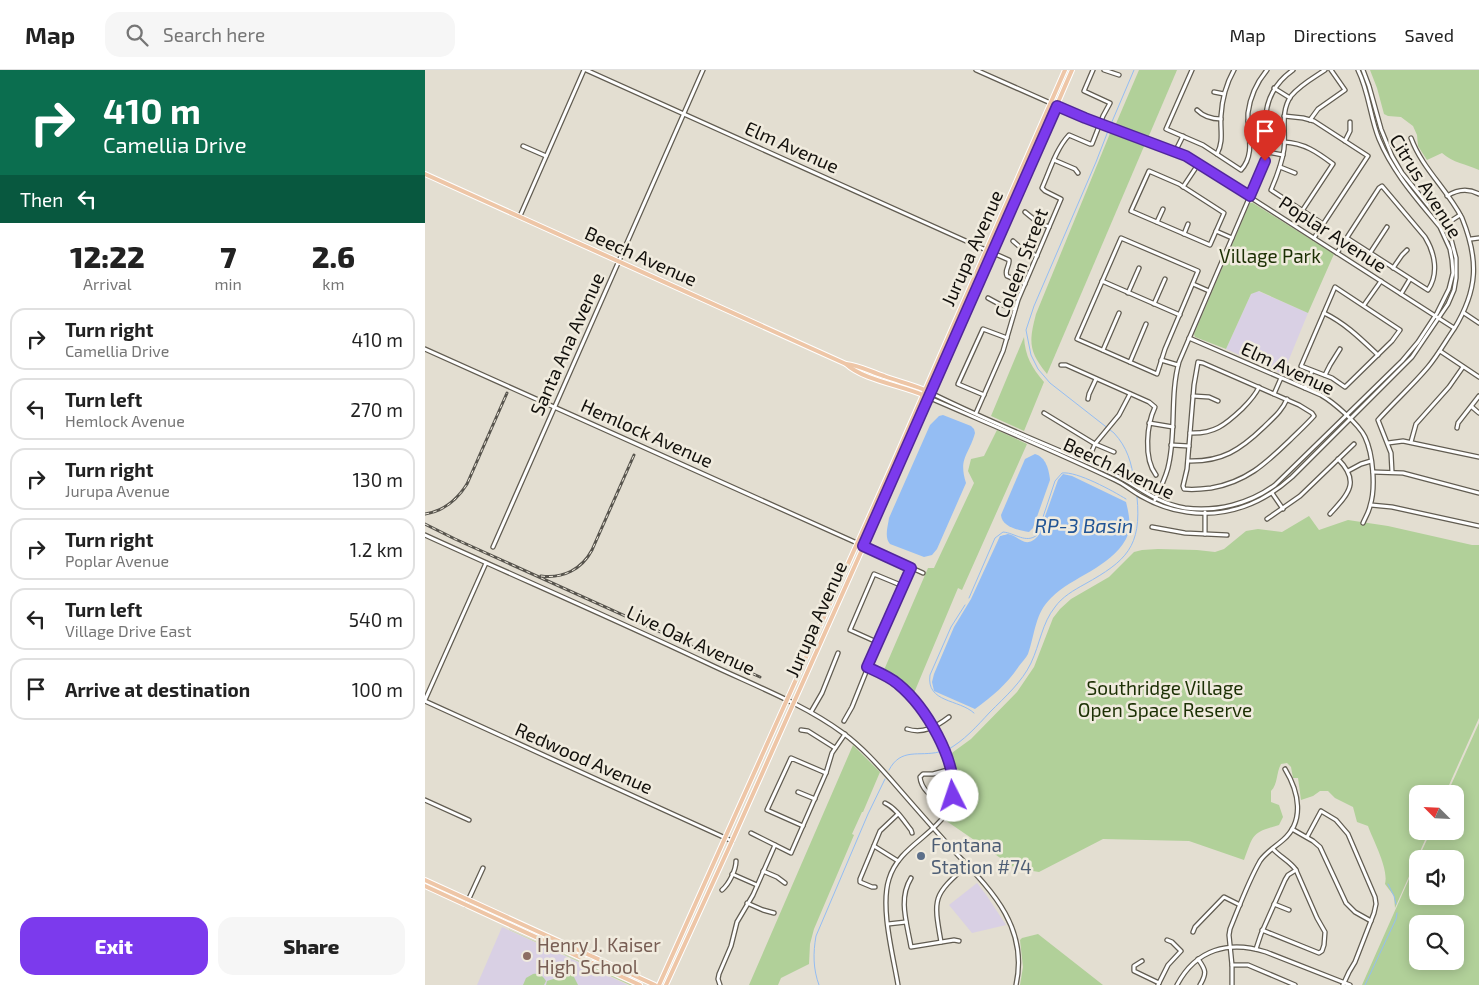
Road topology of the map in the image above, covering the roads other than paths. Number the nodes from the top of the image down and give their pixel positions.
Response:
1 (585, 70) edge
2 (703, 70) edge
3 (976, 70) edge
4 (1065, 70) edge
5 (1072, 70) edge
6 (1093, 70) edge
7 (1104, 70) edge
8 (1192, 70) edge
9 (1233, 70) edge
10 (1267, 70) edge
11 (1293, 70) edge
12 (1325, 70) edge
13 (1331, 70) edge
14 (1358, 70) edge
15 (1363, 70) edge
16 (1119, 75) dead end
17 (1274, 88) junction
18 (1214, 92) dead end
19 (1224, 94) junction
20 (1290, 98) junction
21 (1050, 103) junction
22 (1057, 106) junction
23 (1197, 110) dead end
24 (683, 114) junction
25 (1284, 116) junction
26 (1221, 119) junction
27 (1310, 120) junction
28 (1248, 121) junction
29 (1266, 121) junction
30 (1350, 122) dead end
31 (1100, 124) junction
32 (1183, 136) junction
33 (1411, 138) dead end
34 (1345, 141) junction
35 (1284, 142) junction
36 (523, 146) dead end
37 (1175, 152) junction
38 (1267, 152) junction
39 (1217, 154) junction
40 (1283, 155) junction
41 (546, 156) junction
42 (1055, 160) junction
43 (1199, 163) junction
44 (1280, 167) junction
45 (1078, 173) dead end
46 (1295, 173) dead end
47 (425, 174) edge
48 (1183, 187) junction
49 (1479, 194) edge
50 (1250, 196) junction
51 (1447, 196) junction
52 (1163, 209) dead end
53 (1303, 210) junction
54 (1025, 212) dead end
55 (1460, 215) junction
56 (520, 216) junction
57 (1157, 222) junction
58 (1188, 224) dead end
59 (1323, 224) junction
60 (1442, 226) junction
61 (1049, 227) junction
62 (1387, 227) dead end
63 (1216, 231) junction
64 (1184, 234) junction
65 (1232, 238) junction
66 (1314, 238) junction
67 (1347, 238) junction
68 (1479, 238) edge
69 (1471, 239) junction
70 (1013, 241) dead end
71 (986, 250) junction
72 (1407, 250) dead end
73 (993, 253) junction
74 (1337, 253) junction
75 (1370, 253) junction
76 (1037, 256) junction
77 (619, 260) junction
78 (1139, 268) dead end
79 (1393, 268) junction
80 (1410, 278) junction
81 (1165, 279) dead end
82 (1102, 281) junction
83 (1381, 281) junction
84 (1025, 284) junction
85 (1193, 284) junction
86 (1209, 291) junction
87 (1128, 293) junction
88 (1401, 294) junction
89 (988, 298) dead end
90 (1154, 304) junction
91 (1364, 306) junction
92 (1015, 310) junction
93 (1119, 313) dead end
94 (1324, 313) junction
95 (1464, 313) junction
96 (1180, 315) junction
97 (1437, 317) junction
98 (1479, 323) edge
99 (1146, 324) dead end
100 (1454, 328) junction
101 (1007, 338) junction
102 (1189, 338) junction
103 (425, 349) edge
104 (1103, 350) junction
105 (1340, 350) dead end
106 (1440, 351) junction
107 (1378, 355) junction
108 (1161, 360) junction
109 (1130, 362) junction
110 (846, 364) junction
111 (1061, 365) dead end
112 (1179, 365) junction
113 (1463, 367) junction
114 (1311, 371) junction
115 (1325, 376) junction
116 (1479, 377) edge
117 (1281, 378) junction
118 (1096, 379) junction
119 (1259, 388) junction
120 (1305, 388) junction
121 (925, 390) junction
122 (1130, 394) junction
123 (1274, 394) junction
124 (923, 395) junction
125 (984, 395) junction
126 (931, 396) junction
127 (1193, 396) junction
128 (1479, 396) edge
129 (1287, 399) junction
130 (1088, 400) dead end
131 (1218, 401) dead end
132 (555, 406) junction
133 (1471, 407) junction
134 (976, 413) junction
135 (1044, 413) dead end
136 (1479, 413) edge
137 (1348, 418) junction
138 (1149, 423) junction
139 (1173, 427) junction
140 (1457, 428) dead end
141 (1190, 433) junction
142 (1411, 442) junction
143 (1388, 443) junction
144 (1095, 444) junction
145 (1354, 444) dead end
146 (1171, 445) junction
147 (1189, 446) junction
148 (1114, 452) dead end
149 (1479, 457) edge
150 (1337, 459) junction
151 (1188, 461) junction
152 (1371, 461) junction
153 (1086, 464) junction
154 (1348, 471) junction
155 (1373, 472) junction
156 (1391, 472) junction
157 (1156, 475) dead end
158 (1270, 489) junction
159 (1272, 493) junction
160 (1479, 493) edge
161 (1155, 501) junction
162 (1371, 504) junction
163 (1283, 509) junction
164 (1205, 511) junction
165 (1330, 514) dead end
166 (1267, 519) dead end
167 (1363, 524) dead end
168 (1479, 526) edge
169 (1152, 527) dead end
170 (1205, 534) junction
171 (425, 535) edge
172 (1227, 535) dead end
173 (857, 543) junction
174 (863, 546) junction
175 (493, 547) dead end
176 (486, 563) junction
177 (911, 568) junction
178 (923, 573) dead end
179 (903, 586) junction
180 (879, 643) junction
181 (838, 653) dead end
182 (867, 667) junction
183 (787, 700) junction
184 (425, 701) edge
185 (793, 703) junction
186 (811, 712) junction
187 (949, 717) dead end
188 (844, 721) dead end
189 (933, 727) junction
190 (907, 729) dead end
191 (801, 730) dead end
192 (845, 734) junction
193 (835, 748) junction
194 (951, 769) junction
195 (1285, 769) dead end
196 (826, 773) junction
197 (798, 792) dead end
198 (815, 799) junction
199 (425, 800) edge
200 (941, 801) dead end
201 (885, 804) dead end
202 (898, 814) junction
203 (469, 820) dead end
204 (803, 826) junction
205 (933, 828) junction
206 (1292, 829) junction
207 (911, 832) dead end
208 (751, 833) dead end
209 (1307, 837) junction
210 (725, 838) junction
211 (732, 841) junction
212 (775, 845) junction
213 (874, 846) junction
214 (1273, 849) junction
215 (735, 861) dead end
216 (898, 861) junction
217 (967, 865) junction
218 (483, 868) dead end
219 (1296, 870) junction
220 (763, 871) junction
221 (732, 874) junction
222 (911, 878) dead end
223 (425, 880) edge
224 (785, 883) dead end
225 (757, 885) junction
226 (425, 886) edge
227 (875, 887) dead end
228 (722, 890) dead end
229 (468, 900) junction
230 (747, 903) junction
231 (1274, 904) junction
232 (466, 905) junction
233 (1241, 905) junction
234 (1289, 910) dead end
235 (773, 913) dead end
236 (1371, 921) junction
237 (906, 922) junction
238 (888, 924) junction
239 (1262, 930) junction
240 (1193, 932) dead end
241 (1167, 940) dead end
242 (959, 941) dead end
243 (941, 942) junction
244 (1230, 946) junction
245 (1256, 948) junction
246 (1198, 960) junction
247 (1143, 961) dead end
248 (1232, 965) junction
249 (1159, 984) edge
250 (1343, 984) edge
251 (640, 985) edge
252 (655, 985) edge
253 (659, 985) edge
254 (666, 985) edge
255 (720, 985) edge
256 (898, 985) edge
257 (1016, 985) edge
258 (1177, 985) edge
259 (1199, 985) edge
260 (1232, 985) edge
261 (1295, 985) edge
262 (1350, 985) edge

1 - 24 street, Elm Avenue
1 - 41 street
2 - 24 street, Santa Ana Avenue
3 - 21 street, Poplar Avenue
4 - 21 main road, Jurupa Avenue
5 - 22 main road, Jurupa Avenue
6 - 31 street
7 - 16 street
8 - 32 street
9 - 19 street
10 - 28 street
11 - 17 street
12 - 20 street
13 - 27 street
14 - 60 street, Citrus Avenue
15 - 60 street, Citrus Avenue
17 - 20 street
17 - 29 street
18 - 19 street
19 - 26 street
20 - 25 street
21 - 22 street, Poplar Avenue
21 - 71 main road, Jurupa Avenue
22 - 31 street, Poplar Avenue
22 - 73 main road, Jurupa Avenue
23 - 26 street
24 - 71 street, Elm Avenue
24 - 77 street, Santa Ana Avenue
25 - 27 street
25 - 35 street
26 - 39 street
27 - 34 street
28 - 29 street
28 - 39 street
29 - 38 street
30 - 34 street
31 - 37 street, Poplar Avenue
31 - 42 street, Coleen Street
32 - 37 street
32 - 39 street
33 - 51 street
34 - 59 street
35 - 40 street
35 - 53 street
36 - 41 street
37 - 43 street, Poplar Avenue
38 - 40 street
38 - 50 street
40 - 44 street
41 - 56 street
42 - 45 street
42 - 61 street, Coleen Street
43 - 48 street
43 - 50 street, Poplar Avenue
44 - 46 street
44 - 53 street
47 - 56 main road, Beech Avenue
48 - 57 street
48 - 63 street
49 - 51 street
50 - 65 street
50 - 66 street, Poplar Avenue
51 - 55 street
52 - 57 street
53 - 59 street
54 - 61 street
55 - 60 street
55 - 69 street
56 - 77 main road, Beech Avenue
57 - 64 street
58 - 64 street
59 - 66 street
60 - 97 street, Citrus Avenue
61 - 76 street, Coleen Street
62 - 75 street
63 - 64 street
63 - 65 street
65 - 86 street
66 - 74 street, Poplar Avenue
67 - 74 street
67 - 75 street
67 - 80 street
68 - 69 street
69 - 95 street
70 - 76 street
71 - 121 main road, Jurupa Avenue
72 - 79 street
73 - 84 street
73 - 126 main road, Jurupa Avenue
74 - 83 street, Poplar Avenue
75 - 79 street
76 - 84 street, Coleen Street
77 - 110 main road, Beech Avenue
77 - 132 street, Santa Ana Avenue
78 - 87 street
79 - 80 street
80 - 88 street
81 - 90 street
82 - 85 street
82 - 87 street
82 - 104 street
83 - 88 street, Poplar Avenue
83 - 91 street
84 - 92 street, Coleen Street
85 - 86 street
85 - 96 street
86 - 102 street
87 - 90 street
88 - 97 street, Poplar Avenue
89 - 92 street
90 - 96 street
91 - 94 street
91 - 107 street
92 - 101 street, Coleen Street
93 - 104 street
94 - 107 street
94 - 114 street
95 - 98 street
95 - 100 street
96 - 108 street
97 - 100 street, Poplar Avenue
97 - 137 street, Beech Avenue
99 - 109 street
100 - 106 street
101 - 125 street, Coleen Street
101 - 125 street
102 - 112 street
102 - 117 street, Elm Avenue
103 - 132 street, Hemlock Avenue
104 - 109 street
105 - 115 street
106 - 113 street
106 - 143 street
107 - 115 street
108 - 109 street
108 - 112 street
110 - 121 main road, Beech Avenue
110 - 124 main road, Beech Avenue
111 - 118 street
112 - 139 street
113 - 116 street
113 - 142 street
114 - 115 street
114 - 120 street
117 - 120 street, Elm Avenue
117 - 123 street
118 - 122 street
118 - 130 street
119 - 123 street
119 - 127 street
119 - 141 street
120 - 137 street, Elm Avenue
121 - 124 main road, Jurupa Avenue
121 - 126 street, Beech Avenue
122 - 138 street
122 - 144 street
123 - 129 street
124 - 126 street, Beech Avenue
124 - 173 main road, Jurupa Avenue
125 - 134 street, Coleen Street
126 - 134 street, Beech Avenue
126 - 153 street, Beech Avenue
126 - 174 main road, Jurupa Avenue
127 - 131 street
127 - 141 street
128 - 133 street
129 - 151 street
129 - 151 street
132 - 173 street, Hemlock Avenue
132 - 175 street, Santa Ana Avenue
133 - 136 street
133 - 140 street
134 - 153 street, Beech Avenue
135 - 144 street
137 - 152 street, Elm Avenue
137 - 158 street, Beech Avenue
137 - 159 street, Beech Avenue
138 - 139 street
138 - 157 street
139 - 146 street
141 - 147 street
142 - 143 street
142 - 149 street
143 - 156 street
144 - 148 street
144 - 153 street
145 - 150 street
146 - 147 street
146 - 161 street
147 - 151 street
150 - 154 street
150 - 163 street
152 - 154 street
152 - 155 street, Elm Avenue
153 - 161 street, Beech Avenue
154 - 165 street
155 - 156 street
155 - 162 street, Elm Avenue
156 - 160 street
158 - 159 street
158 - 164 street, Beech Avenue
159 - 163 street
159 - 164 street, Beech Avenue
161 - 164 street, Beech Avenue
162 - 167 street, Elm Avenue
162 - 168 street
163 - 166 street
164 - 170 street
169 - 170 street
170 - 172 street
171 - 176 street, Live Oak Avenue
173 - 183 main road, Jurupa Avenue
174 - 177 street
174 - 185 main road, Jurupa Avenue
176 - 183 street, Live Oak Avenue
176 - 184 street
177 - 178 street
177 - 179 street
179 - 180 street
179 - 180 street
180 - 182 street
181 - 186 street
182 - 188 street
182 - 189 street
183 - 185 street, Live Oak Avenue
183 - 210 main road, Jurupa Avenue
184 - 210 street, Redwood Avenue
185 - 186 street, Live Oak Avenue
185 - 211 main road, Jurupa Avenue
186 - 192 street, Live Oak Avenue
187 - 189 street
189 - 190 street
189 - 194 street
191 - 193 street
192 - 193 street
192 - 205 street, Live Oak Avenue
193 - 196 street
194 - 200 street
194 - 205 street
195 - 206 street
196 - 198 street
196 - 204 street
197 - 198 street
198 - 204 street
199 - 203 street
201 - 202 street
202 - 207 street
202 - 213 street
204 - 212 street
205 - 216 street
205 - 217 street, Live Oak Avenue
206 - 209 street
206 - 214 street
208 - 212 street
209 - 236 street
209 - 236 street
210 - 211 street, Redwood Avenue
210 - 253 main road, Jurupa Avenue
211 - 254 main road, Jurupa Avenue
212 - 220 street
213 - 216 street
213 - 227 street
214 - 219 street
214 - 233 street
215 - 221 street
216 - 238 street
217 - 243 street
217 - 257 street, Live Oak Avenue
218 - 229 street
219 - 231 street
219 - 239 street
220 - 224 street
220 - 225 street
221 - 225 street
221 - 228 street
222 - 237 street
223 - 229 main road
225 - 230 street
226 - 232 main road
229 - 232 street
229 - 252 main road
230 - 235 street
230 - 255 street
231 - 234 street
231 - 239 street
232 - 251 main road
233 - 240 street
233 - 244 street
236 - 250 street
237 - 238 street
237 - 243 street
238 - 256 street
239 - 245 street
241 - 249 street
242 - 243 street
244 - 245 street
244 - 246 street
244 - 248 street
245 - 250 street
246 - 258 street
246 - 259 street
247 - 249 street
248 - 260 street
248 - 261 street
250 - 262 street

